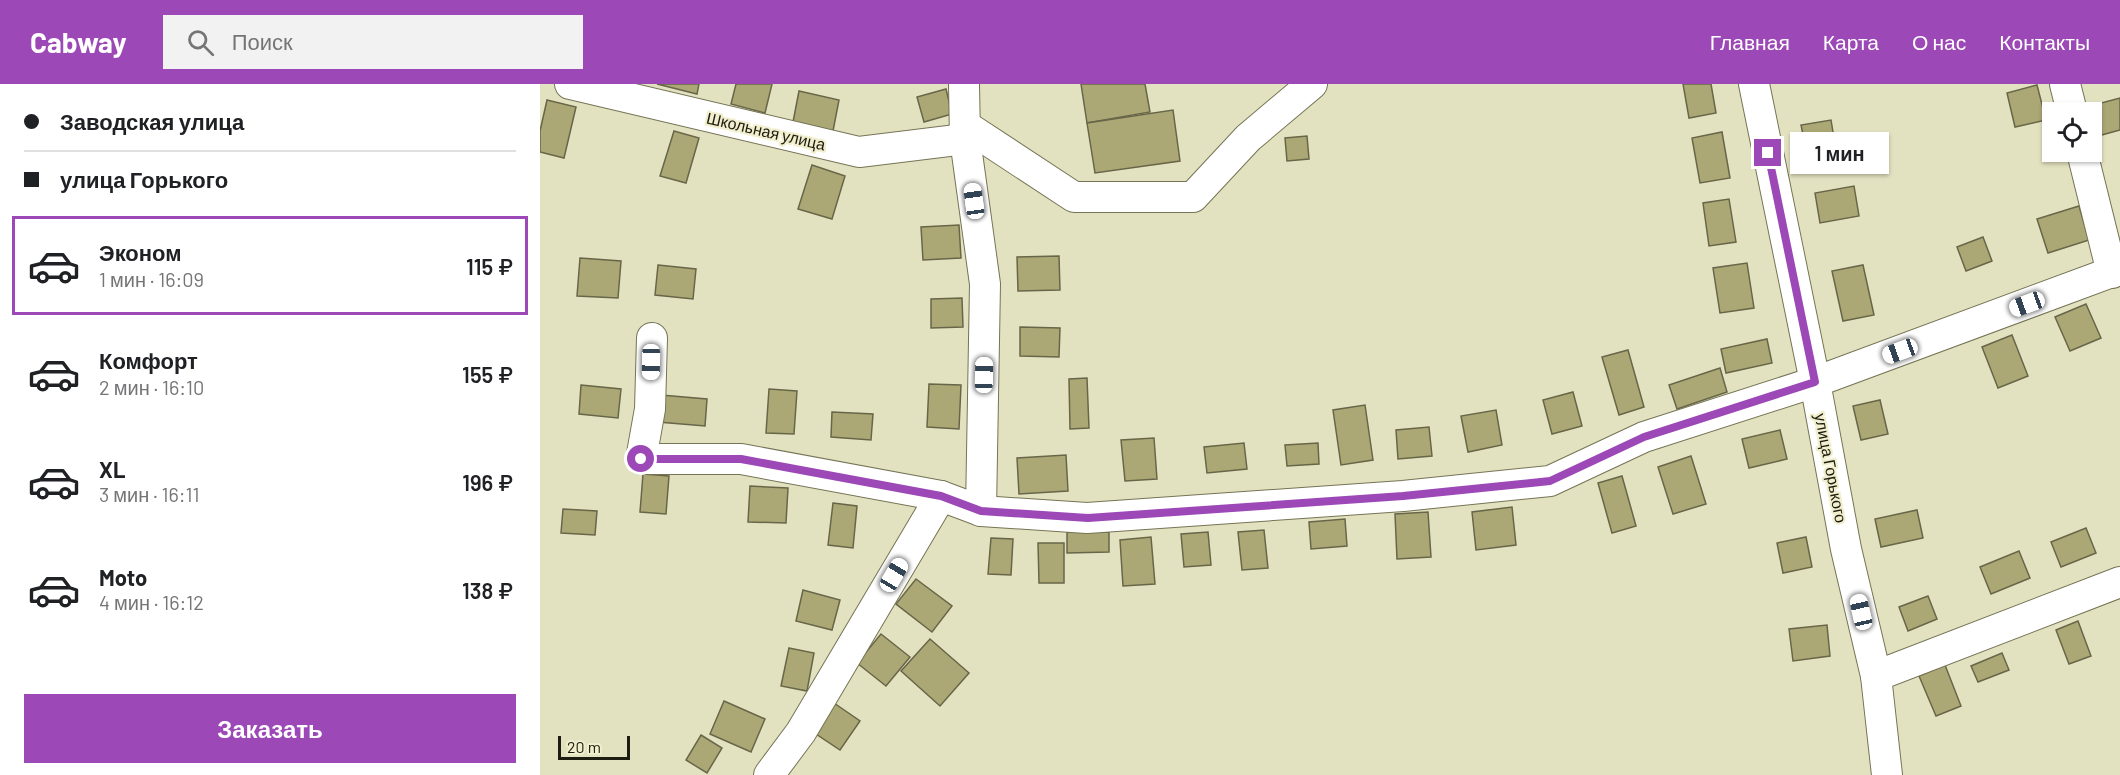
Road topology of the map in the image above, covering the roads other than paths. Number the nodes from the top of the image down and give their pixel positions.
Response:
1 (570, 84) edge
2 (964, 84) edge
3 (1312, 84) edge
4 (1754, 84) edge
5 (2065, 84) edge
6 (2070, 102) edge
7 (965, 132) junction
8 (2085, 162) edge
9 (2116, 271) edge
10 (652, 338) dead end
11 (1815, 382) junction
12 (941, 496) junction
13 (981, 511) junction
14 (2120, 582) edge
15 (1876, 676) junction
16 (769, 775) edge
17 (1887, 775) edge

1 - 7 street, Школьная улица
2 - 7 street
3 - 7 street
4 - 11 street, улица Горького
5 - 6 street
7 - 13 street
8 - 9 street
9 - 11 street
10 - 12 street
11 - 13 street
11 - 15 street, улица Горького
12 - 13 street
12 - 16 street
14 - 15 street
15 - 17 street, улица Горького

